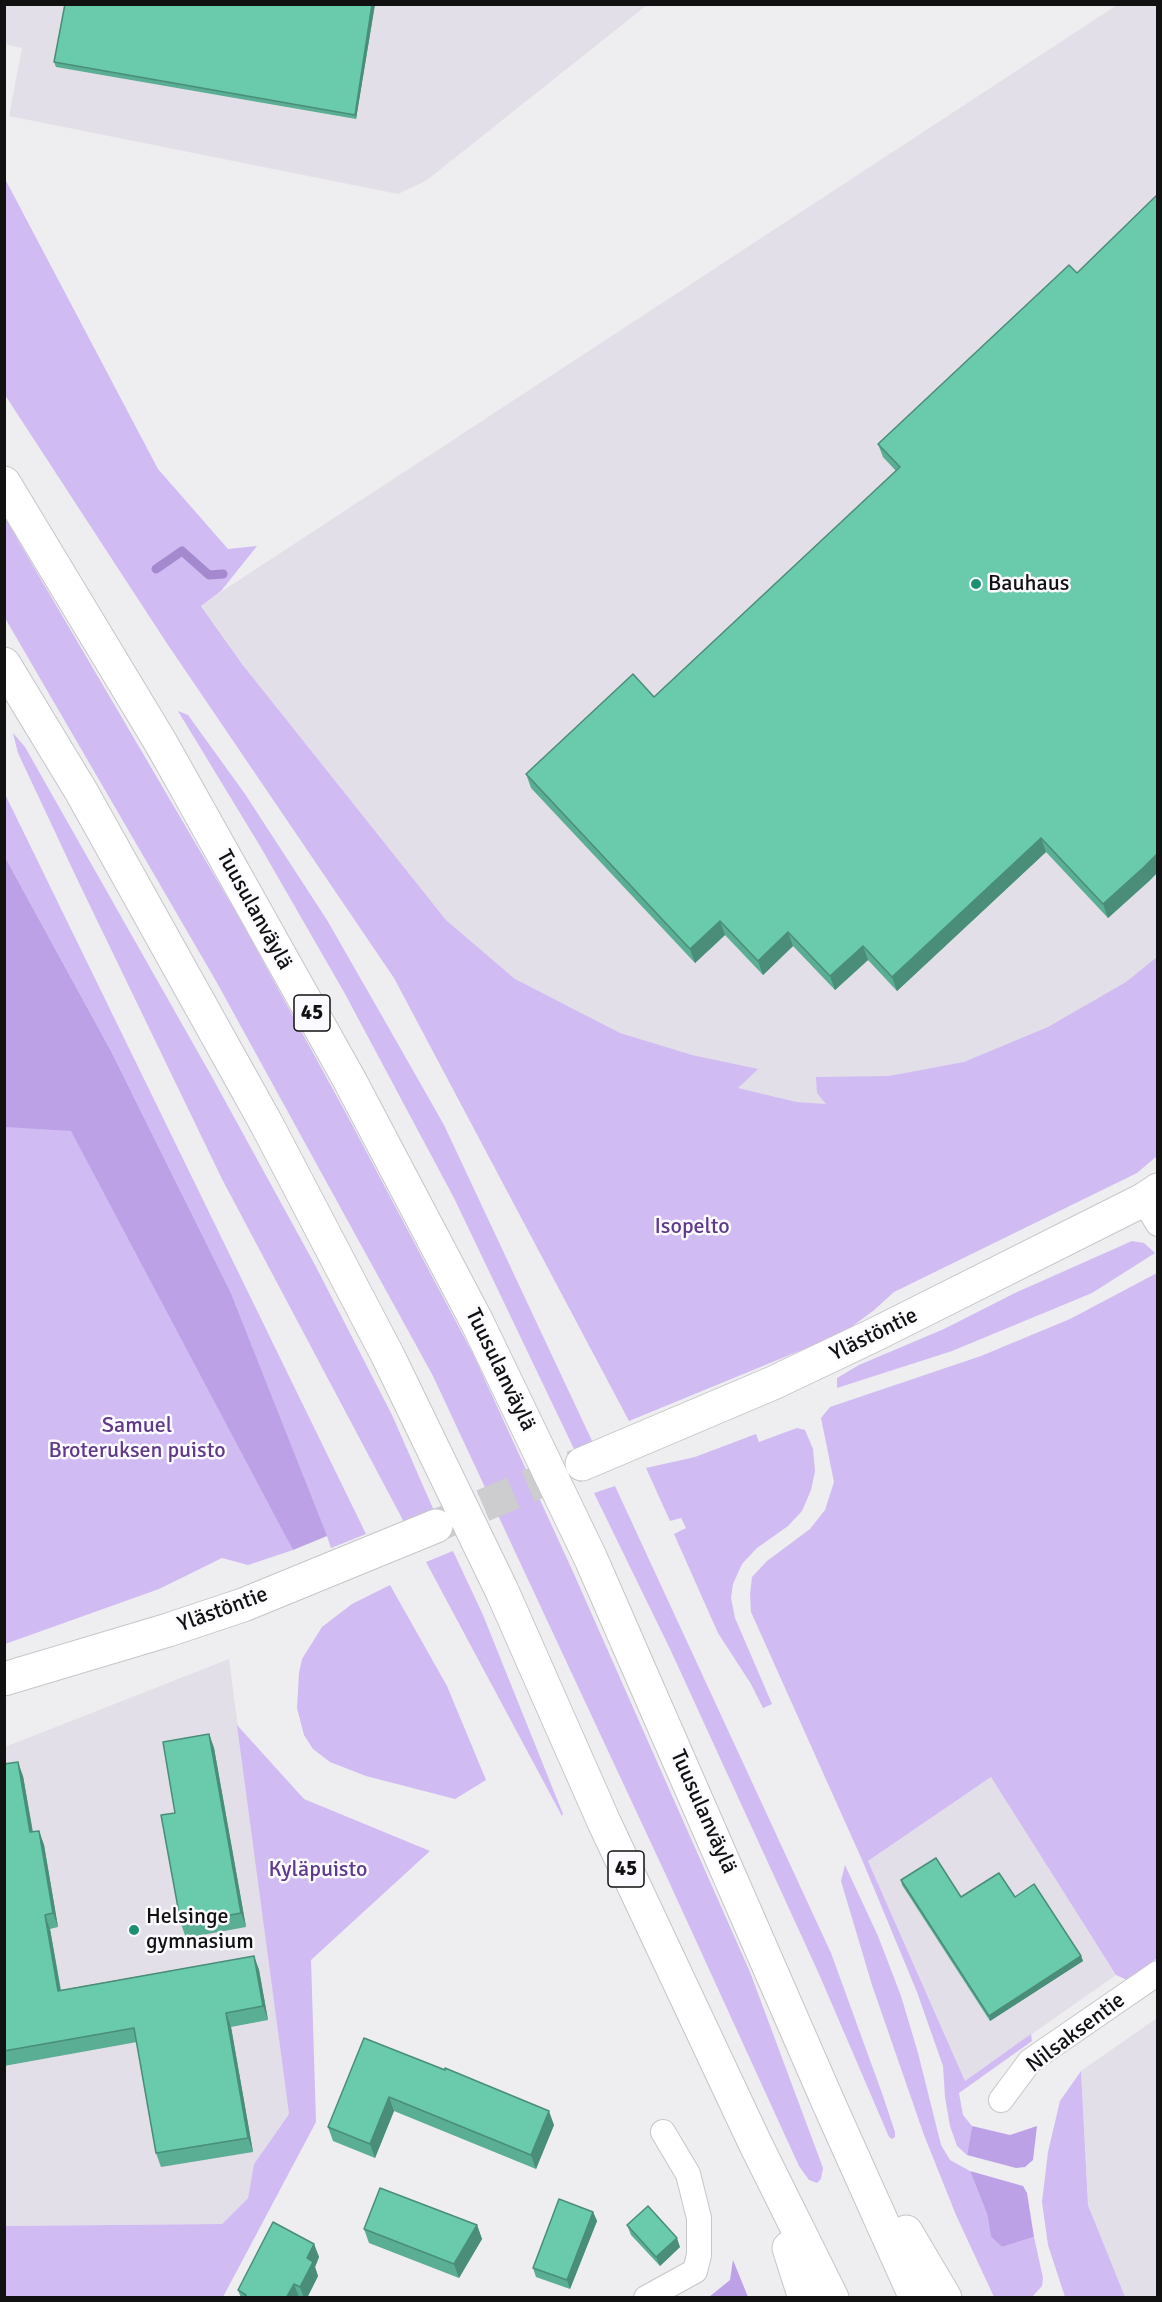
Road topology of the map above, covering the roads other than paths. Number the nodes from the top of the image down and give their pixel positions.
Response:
1 (4, 483) edge
2 (4, 664) edge
3 (1153, 1205) edge
4 (582, 1464) tunnel mouth
5 (436, 1526) tunnel mouth
6 (4, 1679) edge
7 (1158, 1974) edge
8 (1001, 2100) dead end
9 (829, 2104) junction
10 (663, 2132) dead end
11 (755, 2143) junction
12 (646, 2298) edge
13 (805, 2298) edge
14 (832, 2298) edge
15 (916, 2298) edge
16 (945, 2298) edge

1 - 9 main road, Tuusulanväylä / 45
2 - 11 main road, 45
3 - 4 main road, Ylästöntie
5 - 6 main road, Ylästöntie
7 - 8 street, Nilsaksentie
9 - 15 main road, Tuusulanväylä / 45
9 - 16 main road
10 - 12 street
11 - 13 main road
11 - 14 main road, 45

